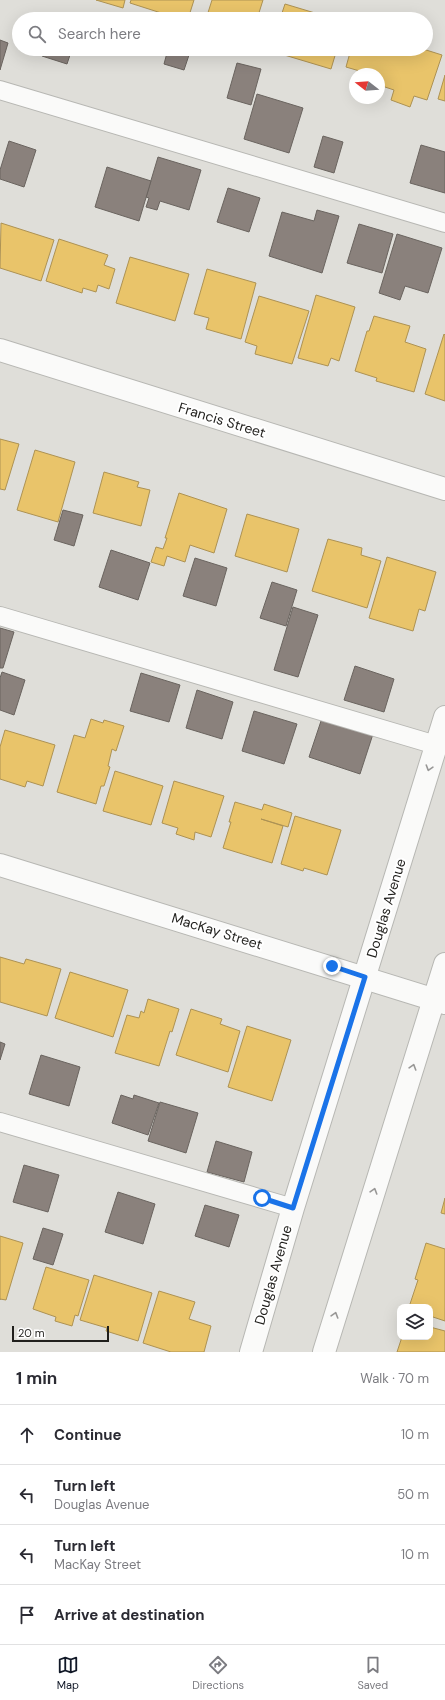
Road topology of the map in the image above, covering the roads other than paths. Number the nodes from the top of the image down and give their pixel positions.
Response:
1 (0, 90) edge
2 (445, 223) edge
3 (0, 350) edge
4 (445, 489) edge
5 (0, 616) edge
6 (445, 717) edge
7 (436, 745) junction
8 (0, 865) edge
9 (445, 964) edge
10 (365, 977) junction
11 (440, 1001) edge
12 (0, 1122) edge
13 (293, 1208) junction
14 (251, 1352) edge
15 (324, 1352) edge

1 - 2 lane
3 - 4 street, Francis Street
5 - 7 lane
6 - 7 street, Douglas Avenue
7 -> 10 street, Douglas Avenue
8 - 10 street, MacKay Street
9 - 11 street
10 - 11 street, MacKay Street
10 - 13 street, Douglas Avenue
15 -> 11 street
12 - 13 lane
13 - 14 street, Douglas Avenue

